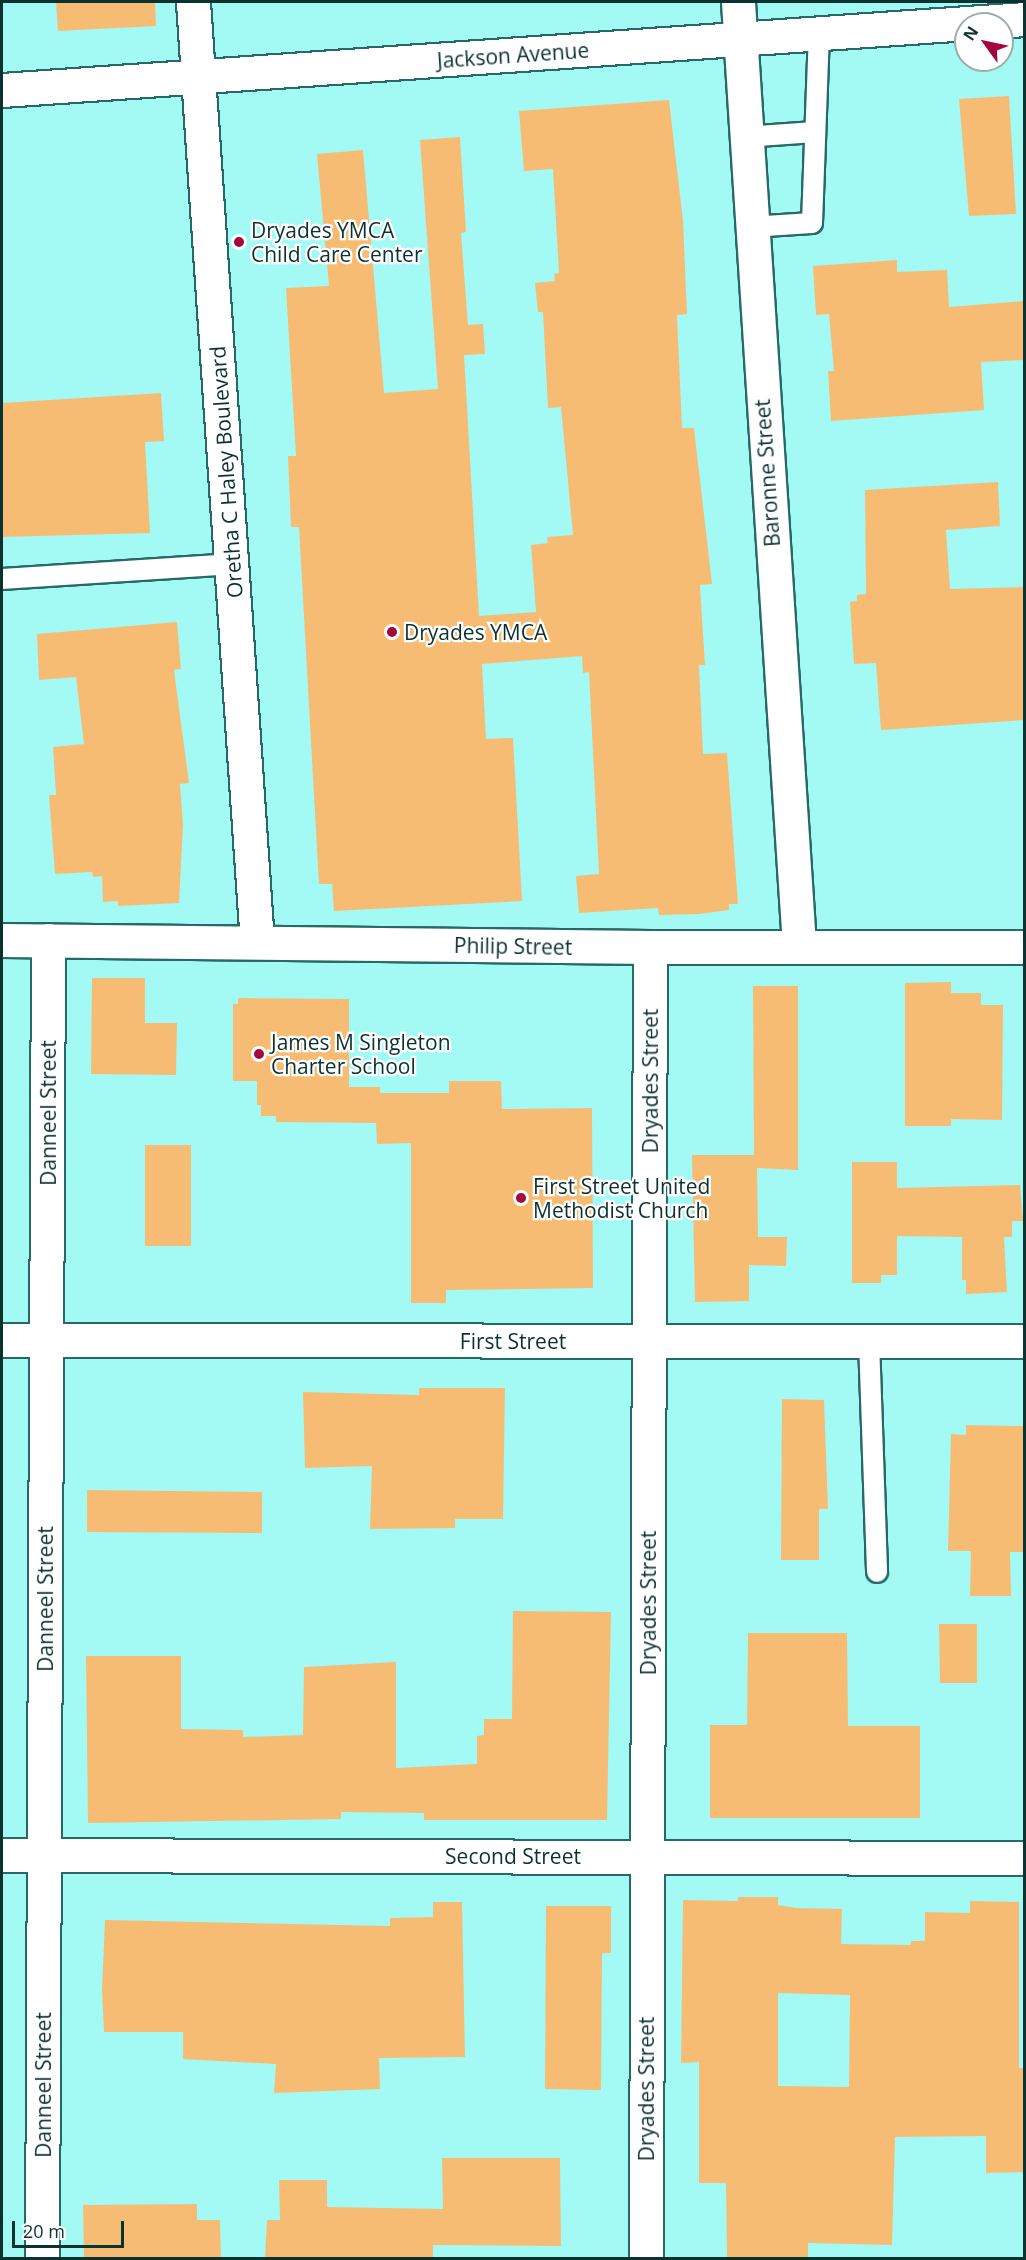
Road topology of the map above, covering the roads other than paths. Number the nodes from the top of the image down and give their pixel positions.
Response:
1 (193, 2) edge
2 (738, 2) edge
3 (1024, 19) edge
4 (819, 33) junction
5 (738, 38) junction
6 (197, 78) junction
7 (2, 90) edge
8 (815, 132) junction
9 (744, 137) junction
10 (750, 227) junction
11 (232, 564) junction
12 (2, 579) edge
13 (2, 940) edge
14 (48, 940) junction
15 (257, 942) junction
16 (799, 945) junction
17 (650, 947) junction
18 (1024, 947) edge
19 (2, 1340) edge
20 (46, 1340) junction
21 (649, 1341) junction
22 (869, 1341) junction
23 (1024, 1341) edge
24 (877, 1572) dead end
25 (2, 1855) edge
26 (44, 1855) junction
27 (647, 1857) junction
28 (1024, 1858) edge
29 (42, 2259) edge
30 (646, 2259) edge

1 - 6 street, Oretha C Haley Boulevard
2 - 5 street, Baronne Street
3 - 4 street, Jackson Avenue
4 - 5 street, Jackson Avenue
4 - 8 lane
5 - 6 street, Jackson Avenue
5 - 9 street, Baronne Street
6 - 7 street, Jackson Avenue
6 - 11 street, Oretha C Haley Boulevard
8 - 9 lane
8 - 10 lane
9 - 10 street, Baronne Street
10 - 16 street, Baronne Street
11 - 12 lane
11 - 15 street, Oretha C Haley Boulevard
13 - 14 street, Philip Street
14 - 15 street, Philip Street
14 - 20 street, Danneel Street
15 - 17 street, Philip Street
16 - 17 street, Philip Street
16 - 18 street, Philip Street
17 - 21 street, Dryades Street
19 - 20 street, First Street
20 - 21 street, First Street
20 - 26 street, Danneel Street
21 - 22 street, First Street
21 - 27 street, Dryades Street
22 - 23 street, First Street
22 - 24 lane
25 - 26 street, Second Street
26 - 27 street, Second Street
26 - 29 street, Danneel Street
27 - 28 street, Second Street
27 - 30 street, Dryades Street

